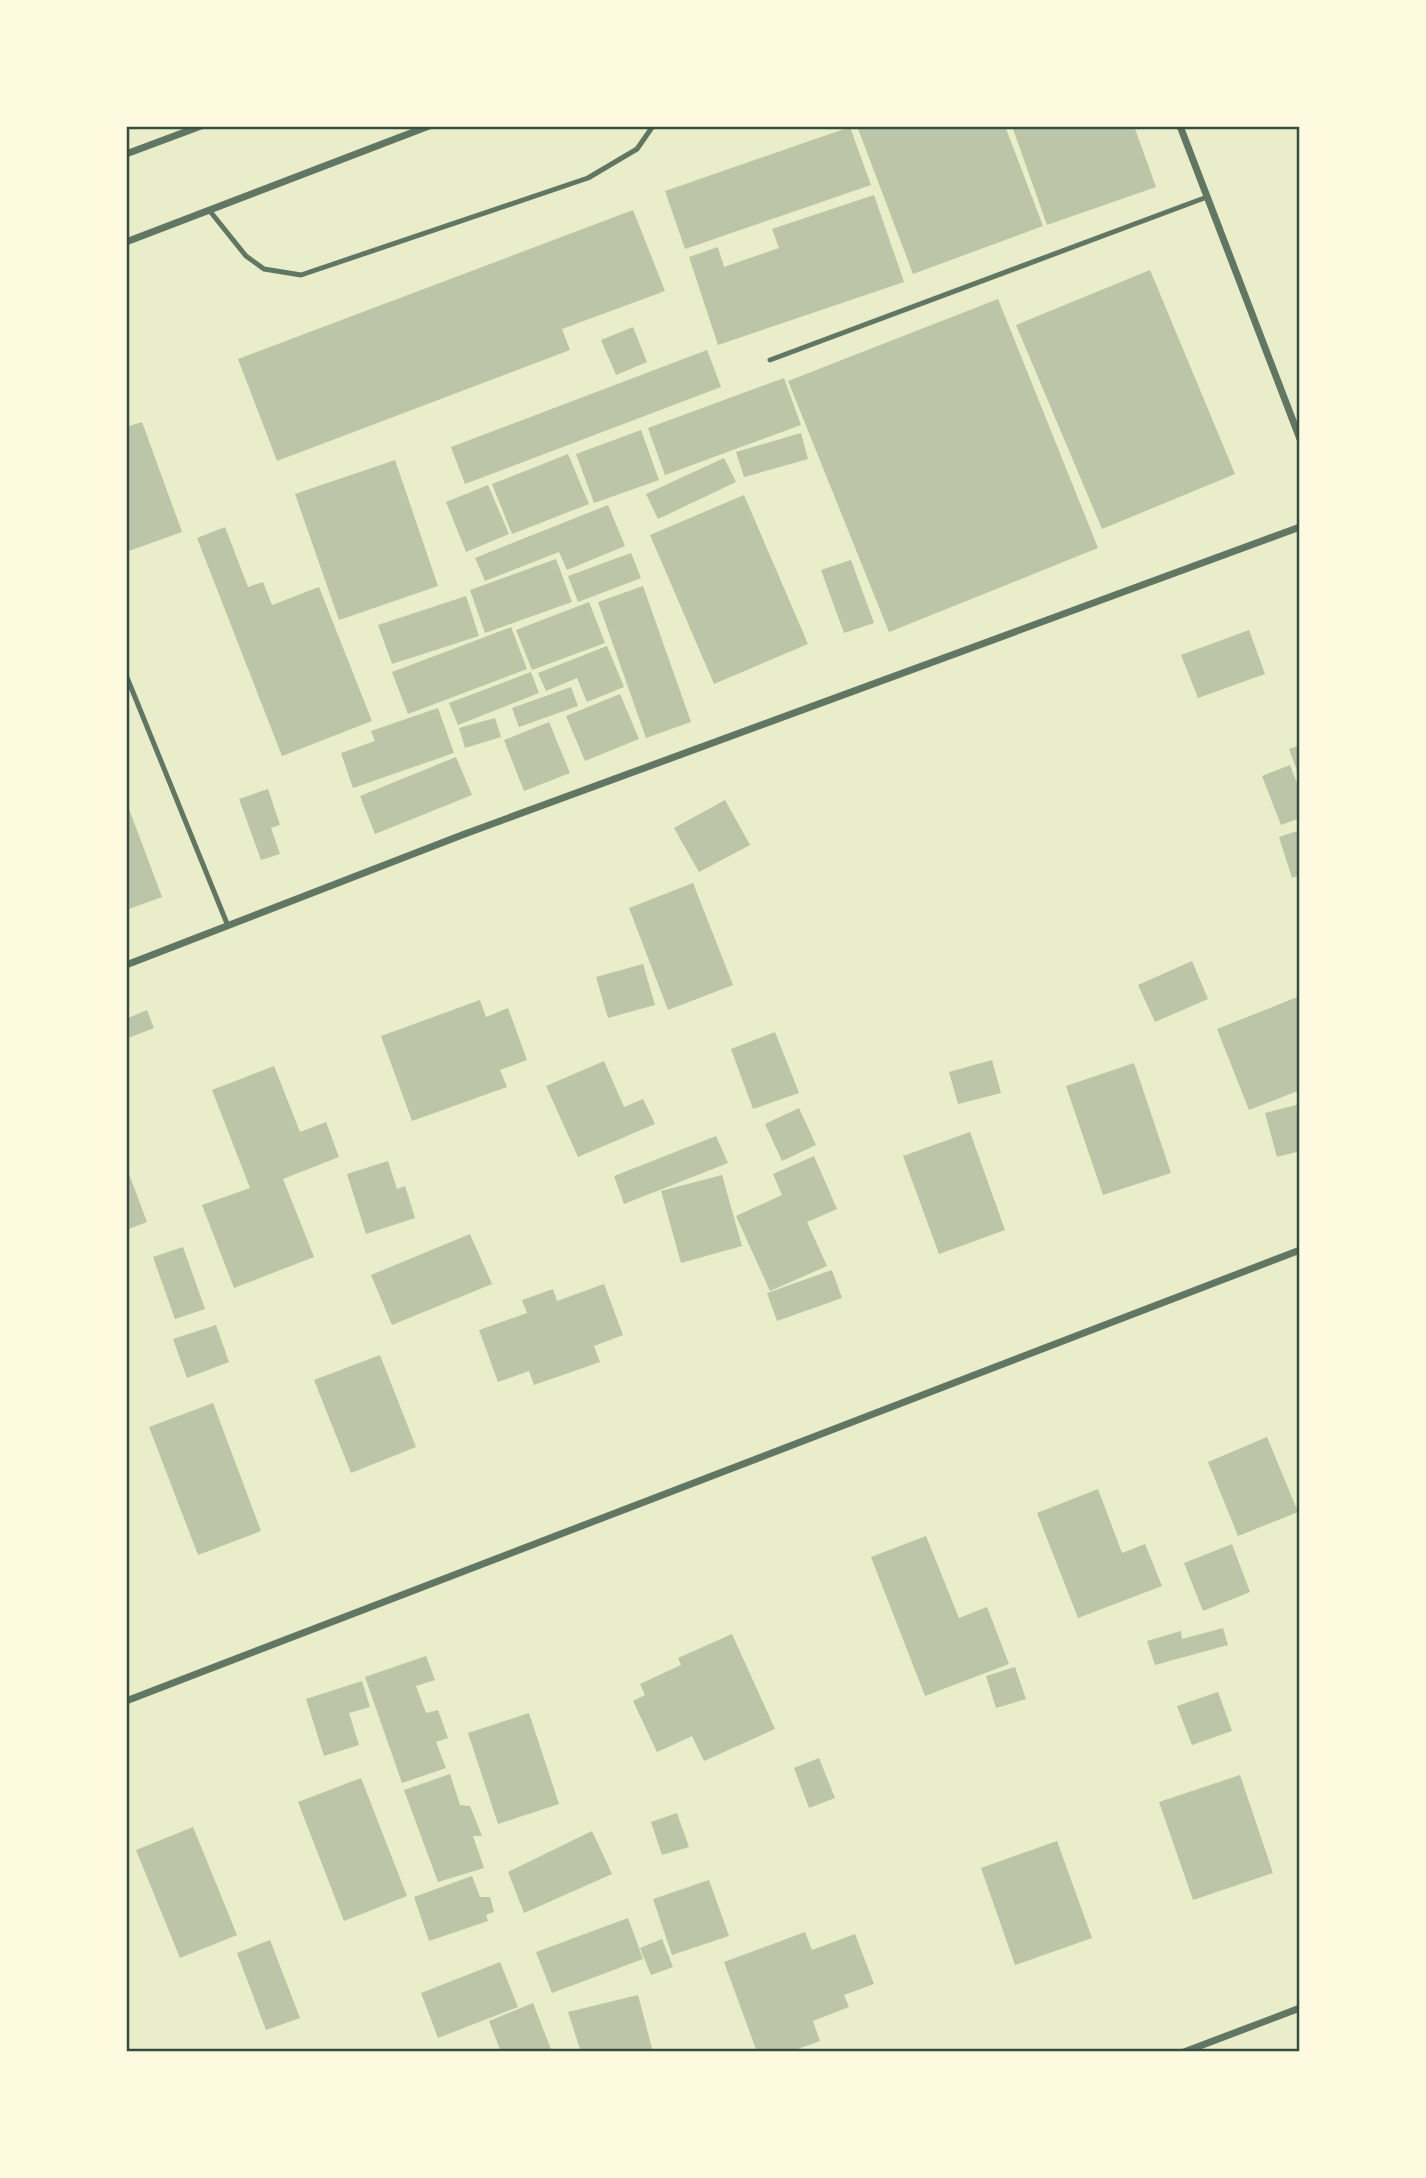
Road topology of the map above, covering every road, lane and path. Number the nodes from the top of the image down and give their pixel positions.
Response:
1 (201, 126) edge
2 (429, 126) edge
3 (653, 126) edge
4 (1180, 126) edge
5 (126, 154) edge
6 (1207, 197) junction
7 (209, 210) junction
8 (126, 242) edge
9 (770, 360) dead end
10 (1300, 439) edge
11 (1300, 527) edge
12 (126, 675) edge
13 (228, 926) junction
14 (126, 965) edge
15 (1300, 1250) edge
16 (126, 1701) edge
17 (1300, 2008) edge
18 (1184, 2052) edge

1 - 5 street
2 - 7 street
3 - 7 lane
4 - 6 street
6 - 9 lane
6 - 10 street
7 - 8 street
11 - 13 street
12 - 13 lane
13 - 14 street
15 - 16 street
17 - 18 street

